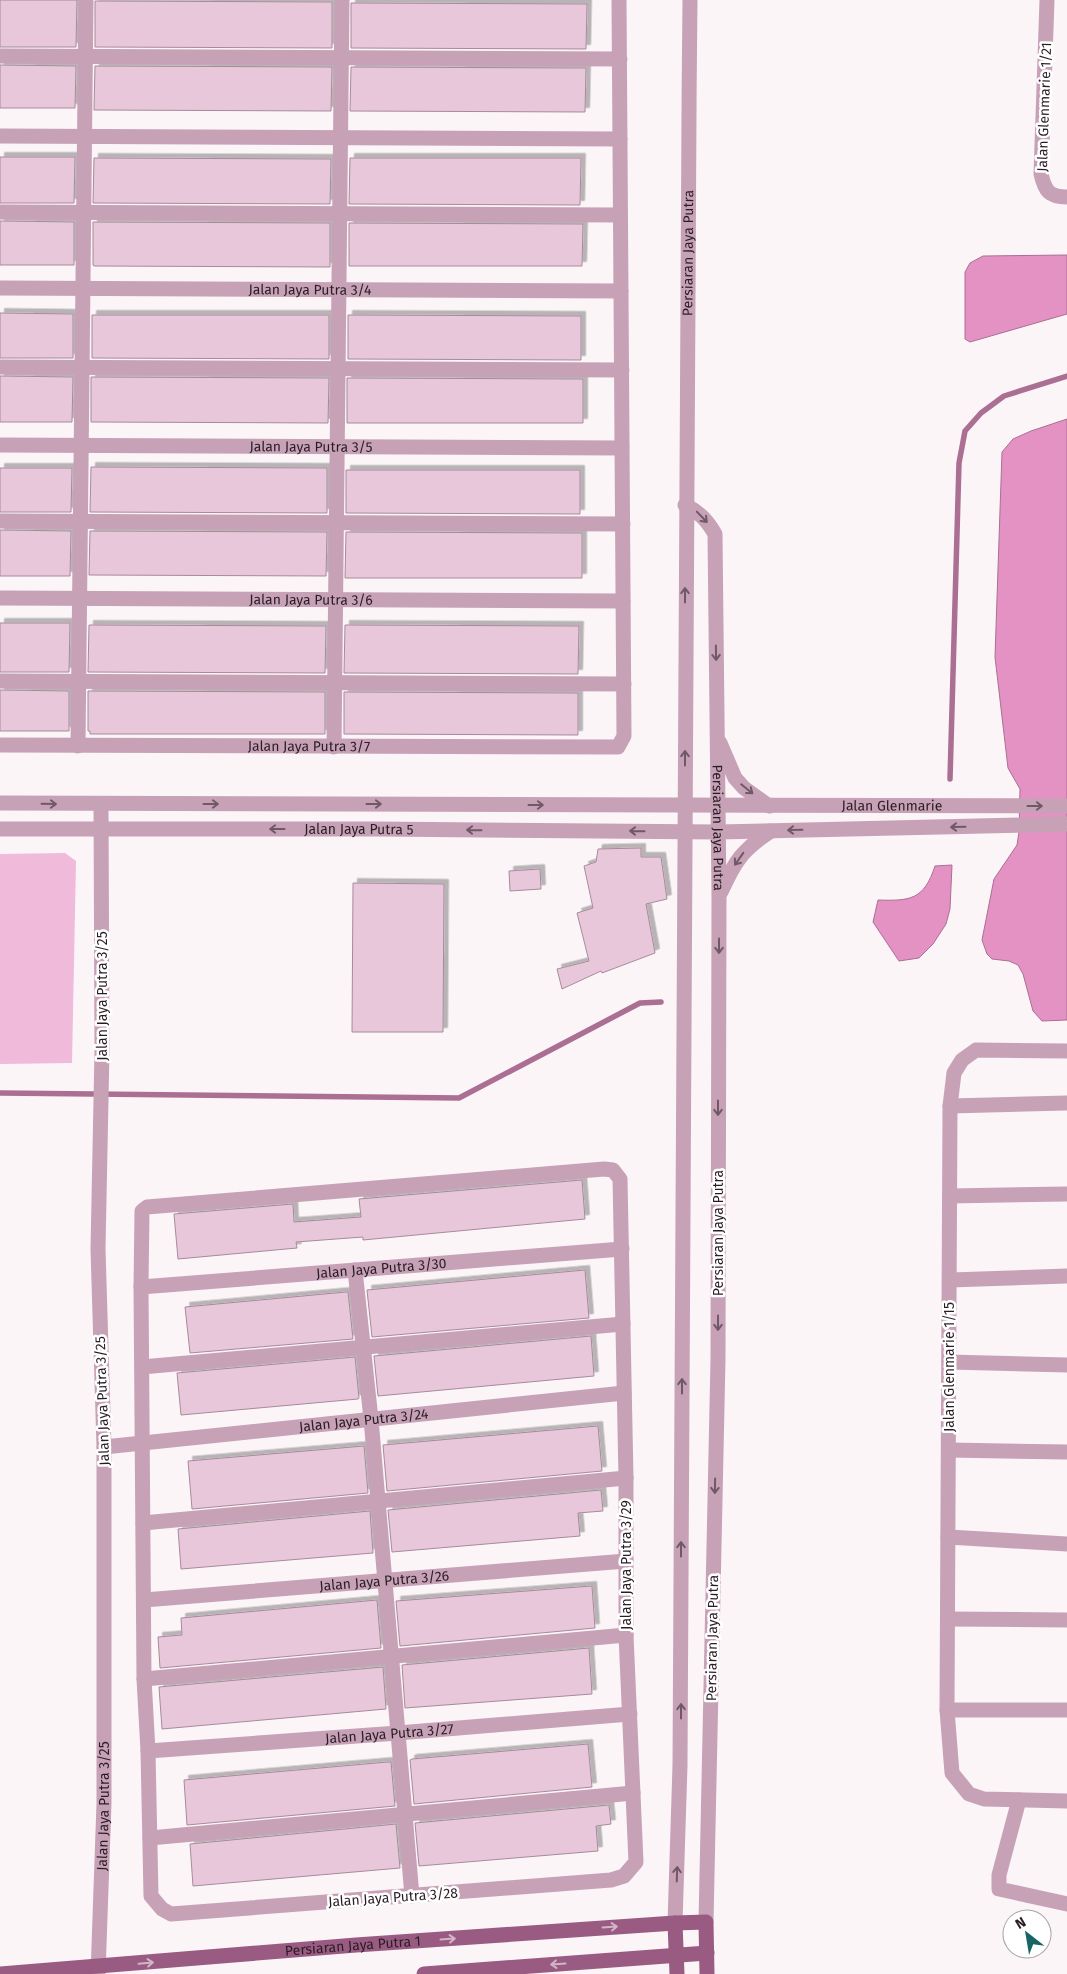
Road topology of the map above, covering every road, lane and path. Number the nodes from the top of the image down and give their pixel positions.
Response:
1 (86, 0) edge
2 (342, 0) edge
3 (619, 0) edge
4 (690, 0) edge
5 (1047, 0) edge
6 (0, 56) edge
7 (86, 56) junction
8 (342, 58) junction
9 (620, 59) junction
10 (0, 136) edge
11 (85, 136) junction
12 (341, 138) junction
13 (620, 139) junction
14 (1067, 197) edge
15 (0, 212) edge
16 (84, 212) junction
17 (340, 214) junction
18 (620, 215) junction
19 (0, 288) edge
20 (83, 289) junction
21 (339, 290) junction
22 (621, 291) junction
23 (0, 367) edge
24 (82, 368) junction
25 (338, 369) junction
26 (622, 370) junction
27 (0, 446) edge
28 (81, 446) junction
29 (338, 447) junction
30 (622, 448) junction
31 (685, 505) junction
32 (0, 521) edge
33 (80, 521) junction
34 (337, 523) junction
35 (622, 524) junction
36 (0, 598) edge
37 (80, 599) junction
38 (336, 600) junction
39 (623, 602) junction
40 (0, 681) edge
41 (79, 681) junction
42 (335, 683) junction
43 (624, 684) junction
44 (717, 734) junction
45 (0, 745) edge
46 (78, 746) junction
47 (334, 747) junction
48 (0, 803) edge
49 (101, 804) junction
50 (686, 806) junction
51 (718, 806) junction
52 (769, 806) junction
53 (1067, 806) edge
54 (1067, 824) edge
55 (0, 829) edge
56 (101, 829) junction
57 (771, 831) junction
58 (685, 832) junction
59 (718, 832) junction
60 (719, 897) junction
61 (1067, 1051) edge
62 (1067, 1103) edge
63 (950, 1106) junction
64 (1067, 1194) edge
65 (950, 1196) junction
66 (622, 1249) junction
67 (355, 1270) junction
68 (1067, 1276) edge
69 (950, 1280) junction
70 (141, 1287) junction
71 (623, 1324) junction
72 (363, 1347) junction
73 (949, 1362) junction
74 (1067, 1365) edge
75 (142, 1367) junction
76 (624, 1393) junction
77 (371, 1419) junction
78 (142, 1443) junction
79 (104, 1447) junction
80 (949, 1450) junction
81 (1067, 1452) edge
82 (626, 1478) junction
83 (378, 1501) junction
84 (143, 1523) junction
85 (948, 1537) junction
86 (1067, 1544) edge
87 (626, 1561) junction
88 (385, 1580) junction
89 (144, 1600) junction
90 (948, 1619) junction
91 (1067, 1620) edge
92 (626, 1635) junction
93 (391, 1657) junction
94 (144, 1679) junction
95 (947, 1710) junction
96 (1067, 1710) edge
97 (630, 1714) junction
98 (398, 1733) junction
99 (148, 1751) junction
100 (633, 1793) junction
101 (1019, 1800) junction
102 (1067, 1801) edge
103 (405, 1814) junction
104 (150, 1838) junction
105 (624, 1876) joint
106 (412, 1896) junction
107 (1067, 1904) edge
108 (706, 1922) junction
109 (676, 1923) junction
110 (707, 1953) junction
111 (676, 1956) junction
112 (98, 1971) edge
113 (0, 1974) edge
114 (424, 1974) edge
115 (677, 1974) edge
116 (708, 1974) edge

1 - 7 street
2 - 8 street
3 - 9 street
4 - 31 street, Persiaran Jaya Putra
5 - 14 street, Jalan Glenmarie 1/21
6 - 7 street
7 - 8 street
7 - 11 street
8 - 9 street
8 - 12 street
9 - 13 street
10 - 11 street
11 - 12 street
11 - 16 street
12 - 13 street
12 - 17 street
13 - 18 street
15 - 16 street
16 - 17 street
16 - 20 street
17 - 18 street
17 - 21 street
18 - 22 street
19 - 20 street, Jalan Jaya Putra 3/4
20 - 21 street, Jalan Jaya Putra 3/4
20 - 24 street
21 - 22 street, Jalan Jaya Putra 3/4
21 - 25 street
22 - 26 street
23 - 24 street
24 - 25 street
24 - 28 street
25 - 26 street
25 - 29 street
26 - 30 street
27 - 28 street, Jalan Jaya Putra 3/5
28 - 29 street, Jalan Jaya Putra 3/5
28 - 33 street
29 - 30 street, Jalan Jaya Putra 3/5
29 - 34 street
30 - 35 street
31 -> 44 street, Persiaran Jaya Putra
50 -> 31 street, Persiaran Jaya Putra
32 - 33 street
33 - 34 street
33 - 37 street
34 - 35 street
34 - 38 street
35 - 39 street
36 - 37 street, Jalan Jaya Putra 3/6
37 - 38 street, Jalan Jaya Putra 3/6
37 - 41 street
38 - 39 street, Jalan Jaya Putra 3/6
38 - 42 street
39 - 43 street
40 - 41 street
41 - 42 street
41 - 46 street
42 - 43 street
42 - 47 street
43 - 47 street, Jalan Jaya Putra 3/7
44 - 51 street, Persiaran Jaya Putra
44 -> 52 street
45 - 46 street, Jalan Jaya Putra 3/7
46 - 47 street, Jalan Jaya Putra 3/7
48 -> 49 street, Jalan Jaya Putra 5
49 -> 50 street, Jalan Jaya Putra 5
49 - 56 street, Jalan Jaya Putra 3/25
50 - 51 street, Jalan Jaya Putra 5
50 - 58 street, Persiaran Jaya Putra
51 - 52 street, Jalan Glenmarie
51 - 59 street, Persiaran Jaya Putra
52 -> 53 street, Jalan Glenmarie
54 -> 57 street, Jalan Glenmarie
55 - 56 street, Jalan Jaya Putra 5
58 -> 56 street, Jalan Jaya Putra 5
56 - 79 street, Jalan Jaya Putra 3/25
57 - 59 street, Jalan Glenmarie
57 -> 60 street
58 - 59 street, Jalan Jaya Putra 5
109 -> 58 street, Persiaran Jaya Putra
59 - 60 street, Persiaran Jaya Putra
60 -> 108 street, Persiaran Jaya Putra
61 - 63 street, Jalan Glenmarie 1/15
62 - 63 street
63 - 65 street, Jalan Glenmarie 1/15
64 - 65 street
65 - 69 street, Jalan Glenmarie 1/15
66 - 67 street, Jalan Jaya Putra 3/30
66 - 70 street, Jalan Jaya Putra 3/29
66 - 71 street, Jalan Jaya Putra 3/29
67 - 70 street, Jalan Jaya Putra 3/30
67 - 72 street
68 - 69 street
69 - 73 street, Jalan Glenmarie 1/15
70 - 75 street
71 - 72 street
71 - 76 street, Jalan Jaya Putra 3/29
72 - 75 street
72 - 77 street
73 - 74 street
73 - 80 street, Jalan Glenmarie 1/15
75 - 78 street
76 - 77 street, Jalan Jaya Putra 3/24
76 - 82 street, Jalan Jaya Putra 3/29
77 - 78 street, Jalan Jaya Putra 3/24
77 - 83 street
78 - 79 street, Jalan Jaya Putra 3/24
78 - 84 street
79 - 112 street, Jalan Jaya Putra 3/25
80 - 81 street
80 - 85 street, Jalan Glenmarie 1/15
82 - 83 street
82 - 87 street, Jalan Jaya Putra 3/29
83 - 84 street
83 - 88 street
84 - 89 street
85 - 86 street
85 - 90 street, Jalan Glenmarie 1/15
87 - 88 street, Jalan Jaya Putra 3/26
87 - 92 street, Jalan Jaya Putra 3/29
88 - 89 street, Jalan Jaya Putra 3/26
88 - 93 street
89 - 94 street
90 - 91 street
90 - 95 street, Jalan Glenmarie 1/15
92 - 93 street
92 - 97 street, Jalan Jaya Putra 3/29
93 - 94 street
93 - 98 street
94 - 99 street
95 - 96 street
95 - 101 street, Jalan Glenmarie 1/15
97 - 98 street, Jalan Jaya Putra 3/27
97 - 100 street, Jalan Jaya Putra 3/29
98 - 99 street, Jalan Jaya Putra 3/27
98 - 103 street
99 - 104 street
100 - 103 street
100 - 105 street, Jalan Jaya Putra 3/29
101 - 102 street
101 - 107 street
103 - 104 street
103 - 106 street
104 - 106 street, Jalan Jaya Putra 3/28
105 - 106 street, Jalan Jaya Putra 3/28
108 - 109 main road, Persiaran Jaya Putra 1
108 - 110 main road, Persiaran Jaya Putra
109 - 111 main road, Persiaran Jaya Putra
112 -> 109 main road, Persiaran Jaya Putra 1
110 - 111 main road
110 - 116 main road, Persiaran Jaya Putra
111 -> 114 main road
111 - 115 main road, Persiaran Jaya Putra
112 - 113 main road, Persiaran Jaya Putra 1

